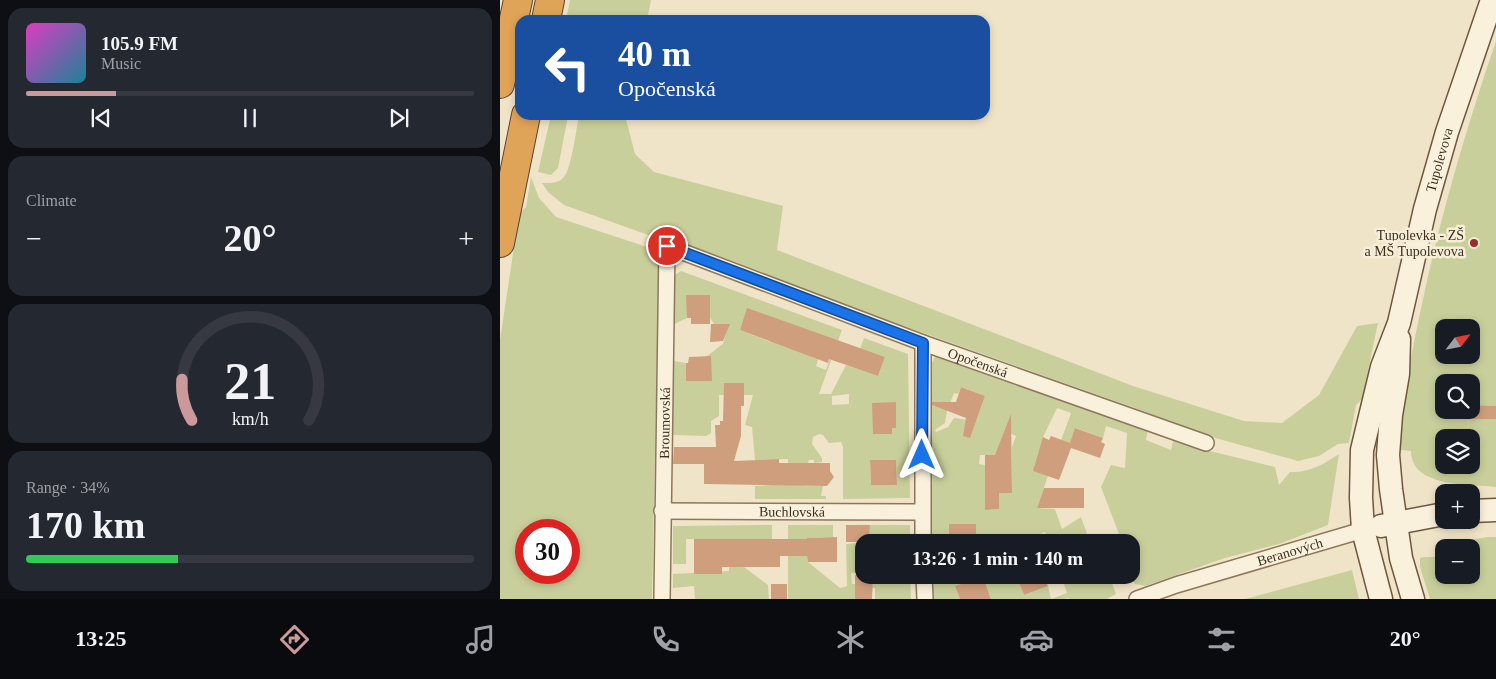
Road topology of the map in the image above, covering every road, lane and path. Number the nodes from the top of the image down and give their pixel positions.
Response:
1 (518, 0) edge
2 (550, 0) edge
3 (1492, 0) edge
4 (547, 15) edge
5 (500, 84) edge
6 (525, 120) edge
7 (500, 244) edge
8 (667, 246) joint
9 (1399, 323) junction
10 (923, 343) junction
11 (1206, 443) dead end
12 (1496, 510) edge
13 (662, 511) junction
14 (1480, 511) edge
15 (922, 512) junction
16 (1435, 515) edge
17 (1395, 522) junction
18 (1363, 530) junction
19 (923, 534) edge
20 (924, 584) edge
21 (662, 599) edge
22 (925, 599) edge
23 (1138, 599) edge
24 (1381, 599) edge
25 (1413, 599) edge

1 - 5 highway
2 - 4 highway
3 - 9 main road, Tupolevova
6 - 7 highway
8 - 10 street, Opočenská
8 - 13 street, Broumovská
9 - 17 main road, Tupolevova
9 - 18 main road, Tupolevova
10 - 11 street, Opočenská
10 - 15 street
12 - 14 main road
13 - 15 street, Buchlovská
13 - 21 street, Broumovská
15 - 19 street
16 - 17 main road, Beranových
17 - 18 main road, Beranových
17 - 25 main road, Tupolevova
18 - 23 street, Beranových
18 - 24 main road, Tupolevova
20 - 22 street

